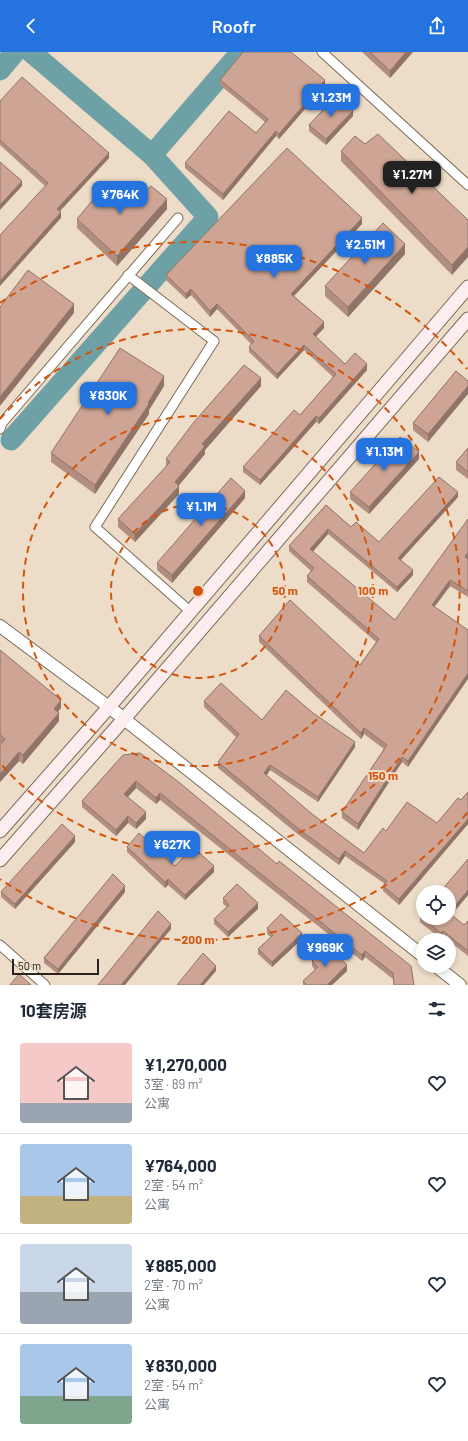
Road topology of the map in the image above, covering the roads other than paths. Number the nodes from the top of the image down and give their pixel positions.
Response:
1 (322, 52) edge
2 (468, 185) edge
3 (178, 218) dead end
4 (128, 275) junction
5 (468, 287) edge
6 (468, 319) edge
7 (0, 429) edge
8 (191, 612) junction
9 (0, 626) edge
10 (110, 708) junction
11 (123, 720) junction
12 (0, 831) edge
13 (0, 860) edge
14 (0, 945) edge
15 (416, 950) edge
16 (445, 973) edge
17 (45, 985) edge
18 (460, 985) edge

1 - 2 street
3 - 4 street
4 - 7 street
4 - 8 street
5 - 8 main road
6 - 11 main road
8 - 10 main road
9 - 10 street
10 - 11 street
10 - 12 main road
11 - 13 main road
11 - 15 street
14 - 17 street
16 - 18 street

